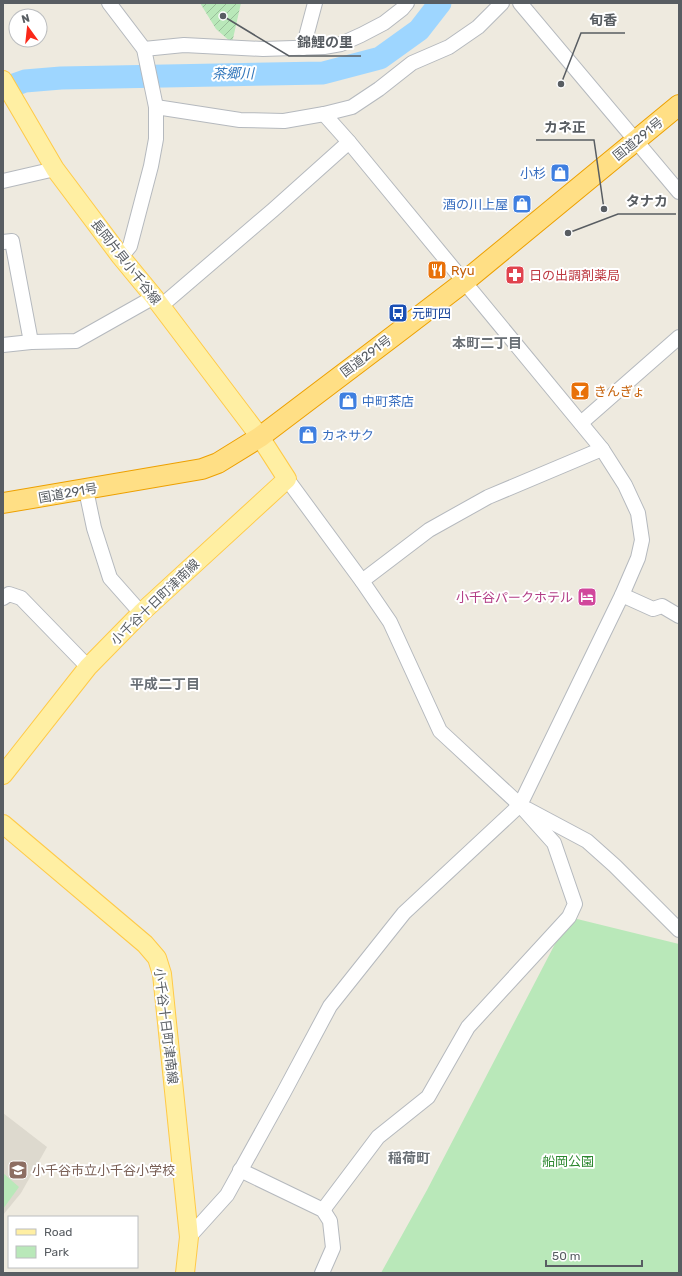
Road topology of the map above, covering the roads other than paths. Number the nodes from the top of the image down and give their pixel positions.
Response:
1 (109, 3) edge
2 (315, 3) edge
3 (408, 3) edge
4 (502, 3) edge
5 (520, 3) edge
6 (303, 48) junction
7 (145, 52) junction
8 (3, 80) edge
9 (679, 105) edge
10 (156, 107) junction
11 (324, 114) junction
12 (636, 141) junction
13 (349, 142) junction
14 (55, 169) junction
15 (3, 181) edge
16 (679, 192) edge
17 (3, 242) edge
18 (121, 257) junction
19 (464, 282) junction
20 (158, 301) junction
21 (679, 337) edge
22 (31, 342) junction
23 (3, 345) edge
24 (582, 423) junction
25 (260, 437) junction
26 (602, 449) junction
27 (287, 479) junction
28 (86, 490) junction
29 (3, 504) edge
30 (362, 581) junction
31 (622, 595) junction
32 (3, 598) edge
33 (141, 613) junction
34 (679, 616) edge
35 (88, 667) junction
36 (3, 775) edge
37 (520, 805) junction
38 (3, 824) edge
39 (679, 930) edge
40 (240, 1170) junction
41 (323, 1210) junction
42 (189, 1237) junction
43 (185, 1273) edge
44 (322, 1273) edge

1 - 7 street
2 - 6 street
3 - 6 street
4 - 11 street
5 - 12 street
6 - 7 street
7 - 10 street
8 - 14 main road, 長岡片貝小千谷線
9 - 12 highway, 国道291号
10 - 11 street
10 - 18 street
11 - 13 street
12 - 16 street
12 - 19 highway, 国道291号
13 - 19 street
13 - 20 street
14 - 15 street
14 - 18 main road, 長岡片貝小千谷線
17 - 22 street
18 - 20 main road, 長岡片貝小千谷線
19 - 24 street
19 - 25 highway, 国道291号
20 - 22 street
20 - 25 main road, 長岡片貝小千谷線
21 - 24 street
22 - 23 street
24 - 26 street
25 - 27 main road
25 - 28 highway, 国道291号
26 - 30 street
26 - 31 street
27 - 30 street
27 - 33 main road, 小千谷十日町津南線
28 - 29 highway, 国道291号
28 - 33 street
30 - 37 street
31 - 34 street
31 - 37 street
32 - 35 street
33 - 35 main road, 小千谷十日町津南線
35 - 36 main road, 小千谷十日町津南線
37 - 39 street
37 - 40 street
37 - 41 street
38 - 42 main road, 小千谷十日町津南線
40 - 41 street
40 - 42 street
41 - 44 street
42 - 43 main road, 小千谷十日町津南線

